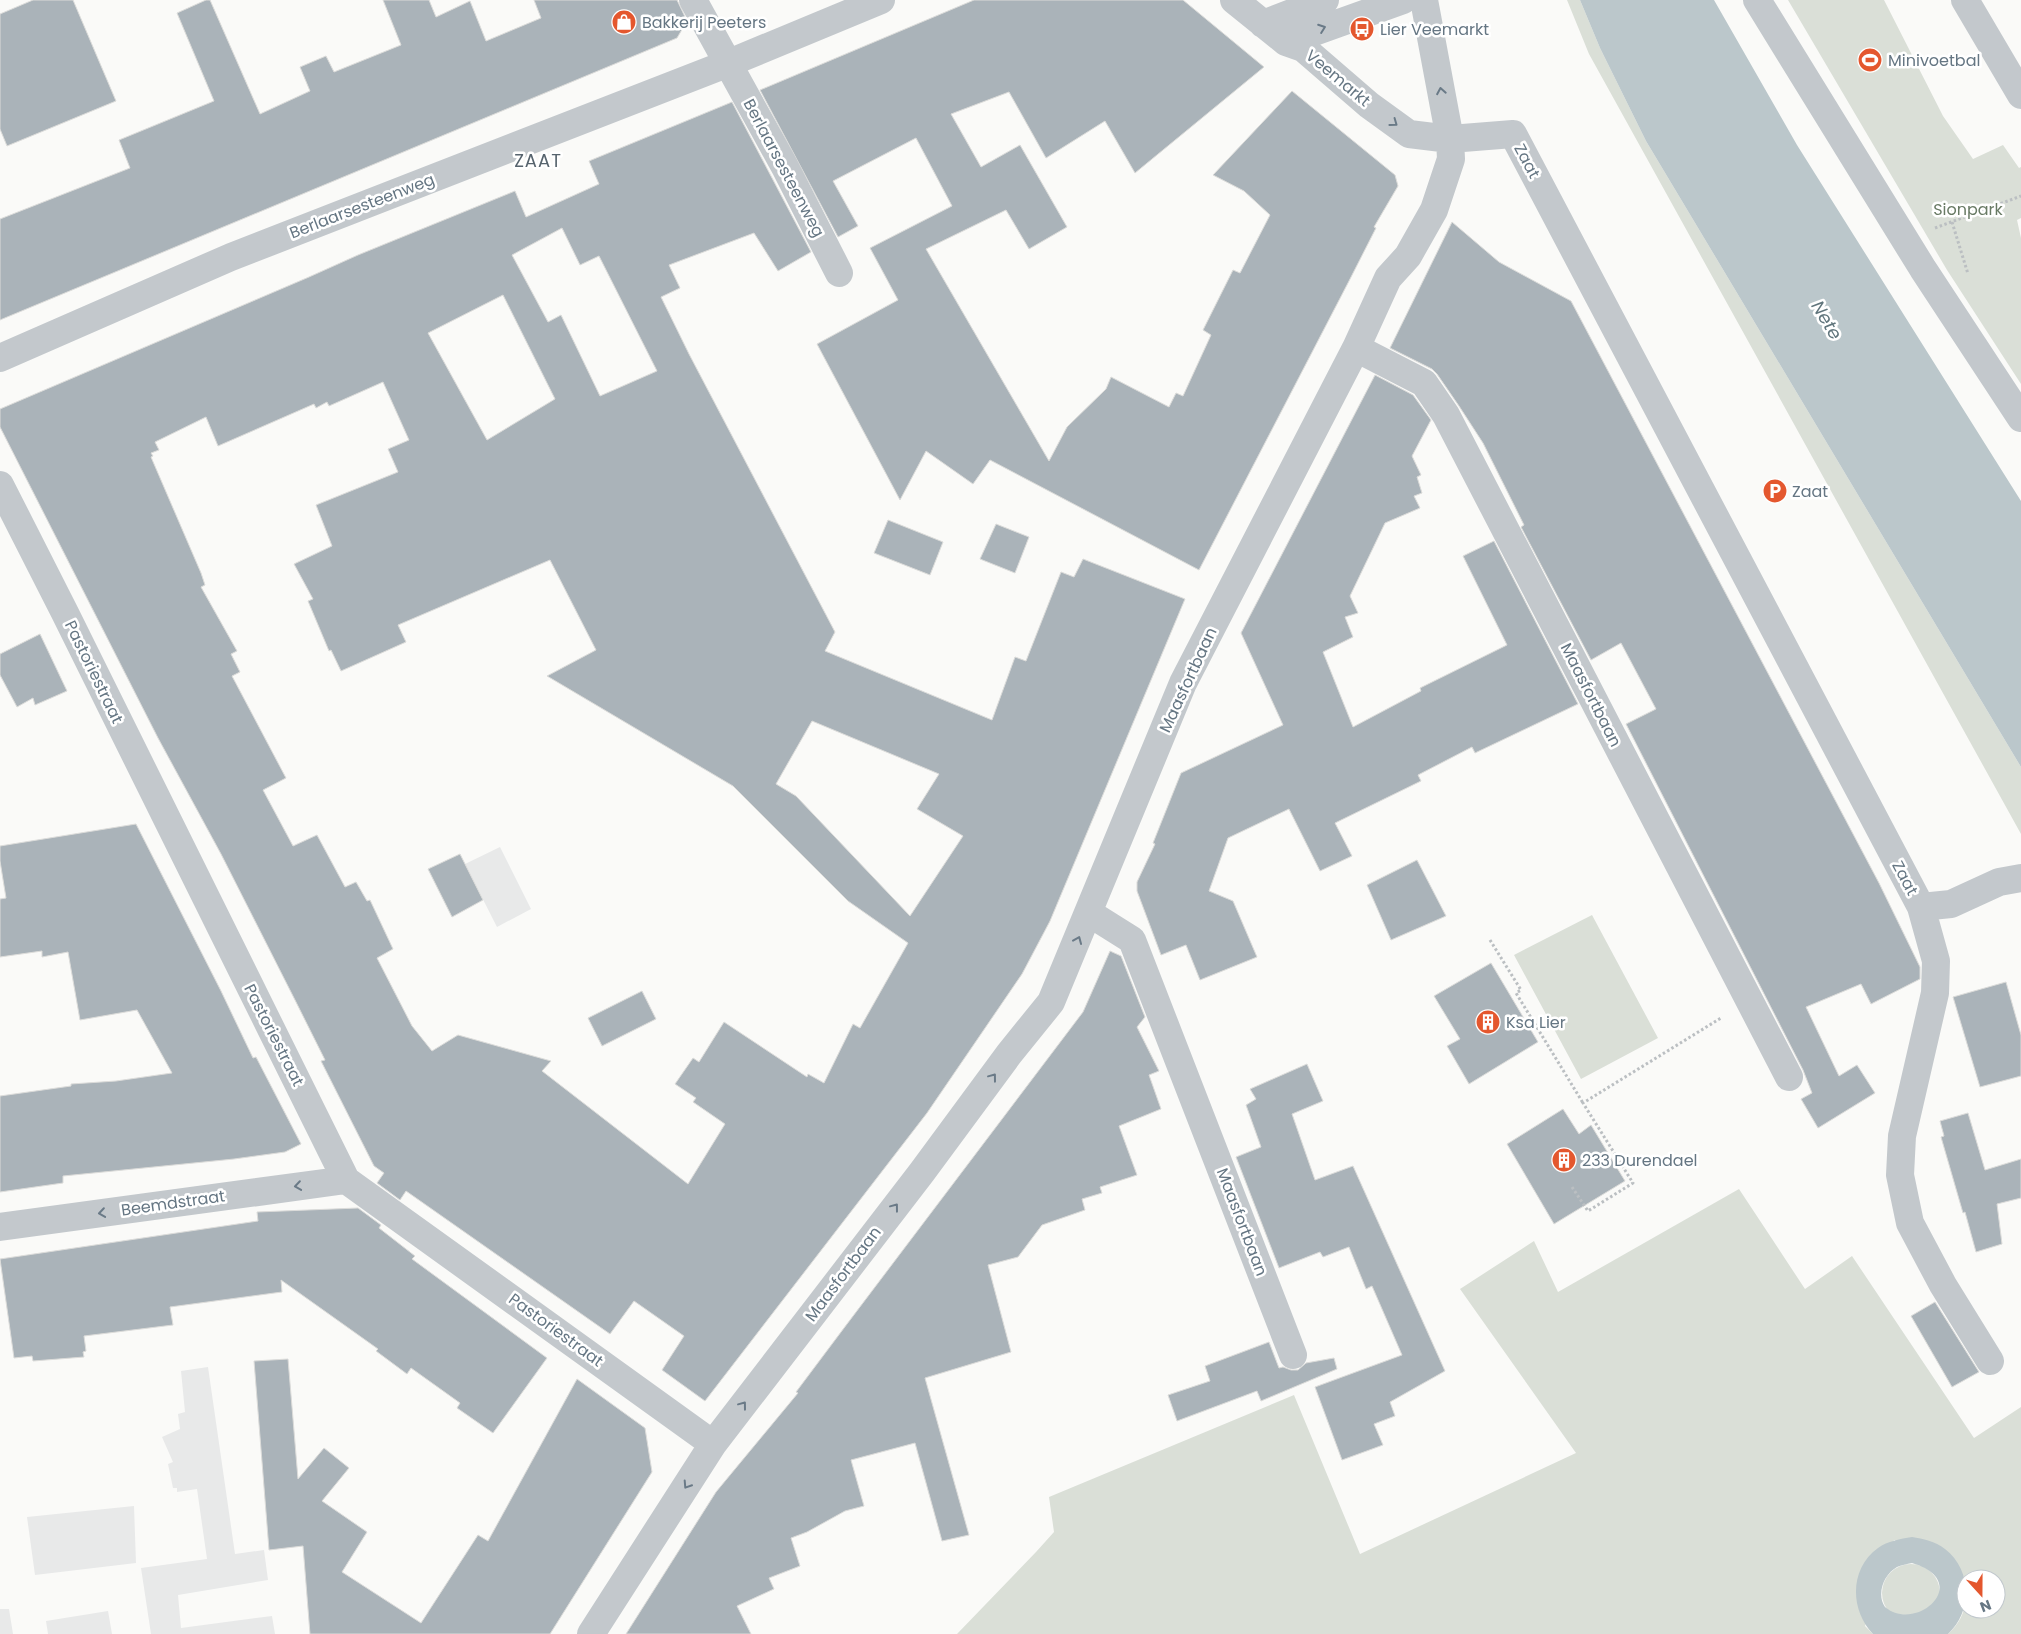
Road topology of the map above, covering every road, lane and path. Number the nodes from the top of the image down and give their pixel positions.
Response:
1 (693, 0) edge
2 (881, 0) edge
3 (1326, 0) edge
4 (1402, 0) edge
5 (1424, 0) edge
6 (1757, 0) edge
7 (1965, 0) edge
8 (1242, 2) edge
9 (1263, 24) junction
10 (1286, 42) junction
11 (729, 63) junction
12 (2021, 94) edge
13 (1450, 139) junction
14 (2021, 196) edge
15 (1906, 240) junction
16 (839, 273) dead end
17 (1356, 348) junction
18 (0, 358) edge
19 (2021, 418) edge
20 (0, 485) edge
21 (2021, 878) edge
22 (1921, 908) junction
23 (1089, 913) junction
24 (1490, 940) dead end
25 (1749, 1000) junction
26 (1789, 1078) dead end
27 (1583, 1103) junction
28 (346, 1180) junction
29 (1572, 1187) dead end
30 (0, 1227) edge
31 (1294, 1355) dead end
32 (1990, 1361) dead end
33 (713, 1444) junction
34 (591, 1634) edge

1 - 11 street
2 - 11 street, Berlaarsesteenweg
3 - 9 street
10 -> 4 street
13 -> 5 street, Maasfortbaan
6 - 15 street
7 - 12 street
8 - 9 street, Veemarkt
9 - 10 street, Veemarkt
10 -> 13 street, Veemarkt
11 - 16 street, Berlaarsesteenweg
11 - 18 street, Berlaarsesteenweg
13 - 17 street, Maasfortbaan
13 - 22 street, Zaat
14 - 15 path
15 - 19 street
17 - 23 street, Maasfortbaan
17 - 25 street, Maasfortbaan
20 - 28 street, Pastoriestraat
21 - 22 street
22 - 32 street
23 - 31 street, Maasfortbaan
33 -> 23 street, Maasfortbaan
24 - 27 path
25 - 26 street, Maasfortbaan
25 - 27 path
27 - 29 path
28 -> 30 street, Beemdstraat
28 - 33 street, Pastoriestraat
33 -> 34 street, Maasfortbaan

